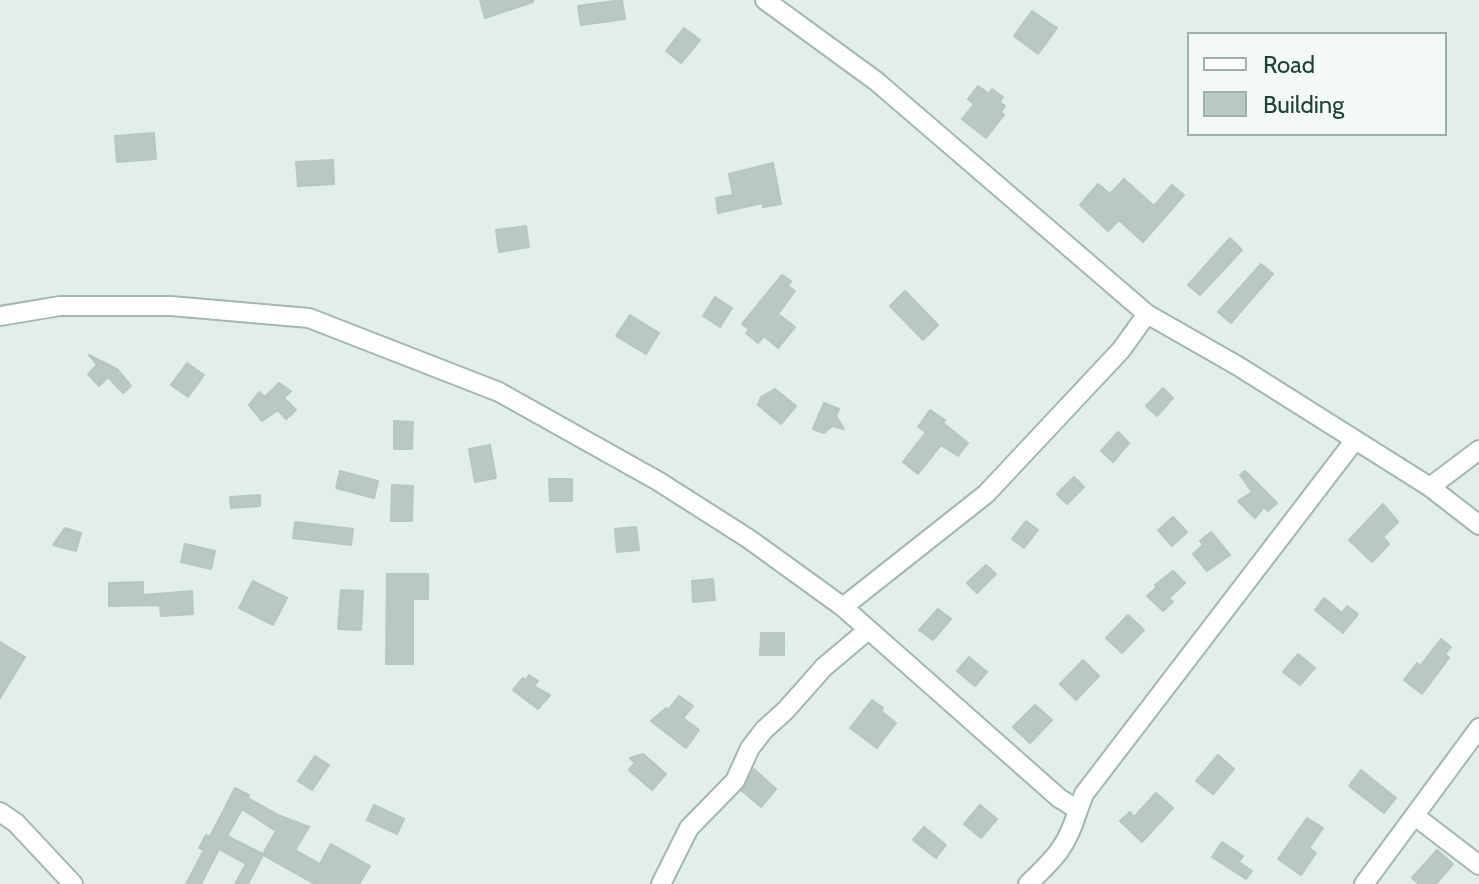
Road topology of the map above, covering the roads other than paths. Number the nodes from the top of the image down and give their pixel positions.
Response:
1 (765, 0) edge
2 (1147, 314) junction
3 (0, 316) edge
4 (1355, 440) junction
5 (1479, 450) edge
6 (1430, 487) junction
7 (1479, 525) edge
8 (843, 607) junction
9 (868, 630) junction
10 (1479, 728) edge
11 (1078, 810) junction
12 (0, 812) edge
13 (1415, 816) junction
14 (1479, 865) edge
15 (73, 884) edge
16 (661, 884) edge
17 (1028, 884) edge
18 (1364, 884) edge

1 - 2 street
2 - 4 street
2 - 8 street
3 - 8 street
4 - 6 street
4 - 11 street
5 - 6 street
6 - 7 street
8 - 9 street
9 - 11 street
9 - 16 street
10 - 13 street
11 - 17 street
12 - 15 street
13 - 14 street
13 - 18 street

